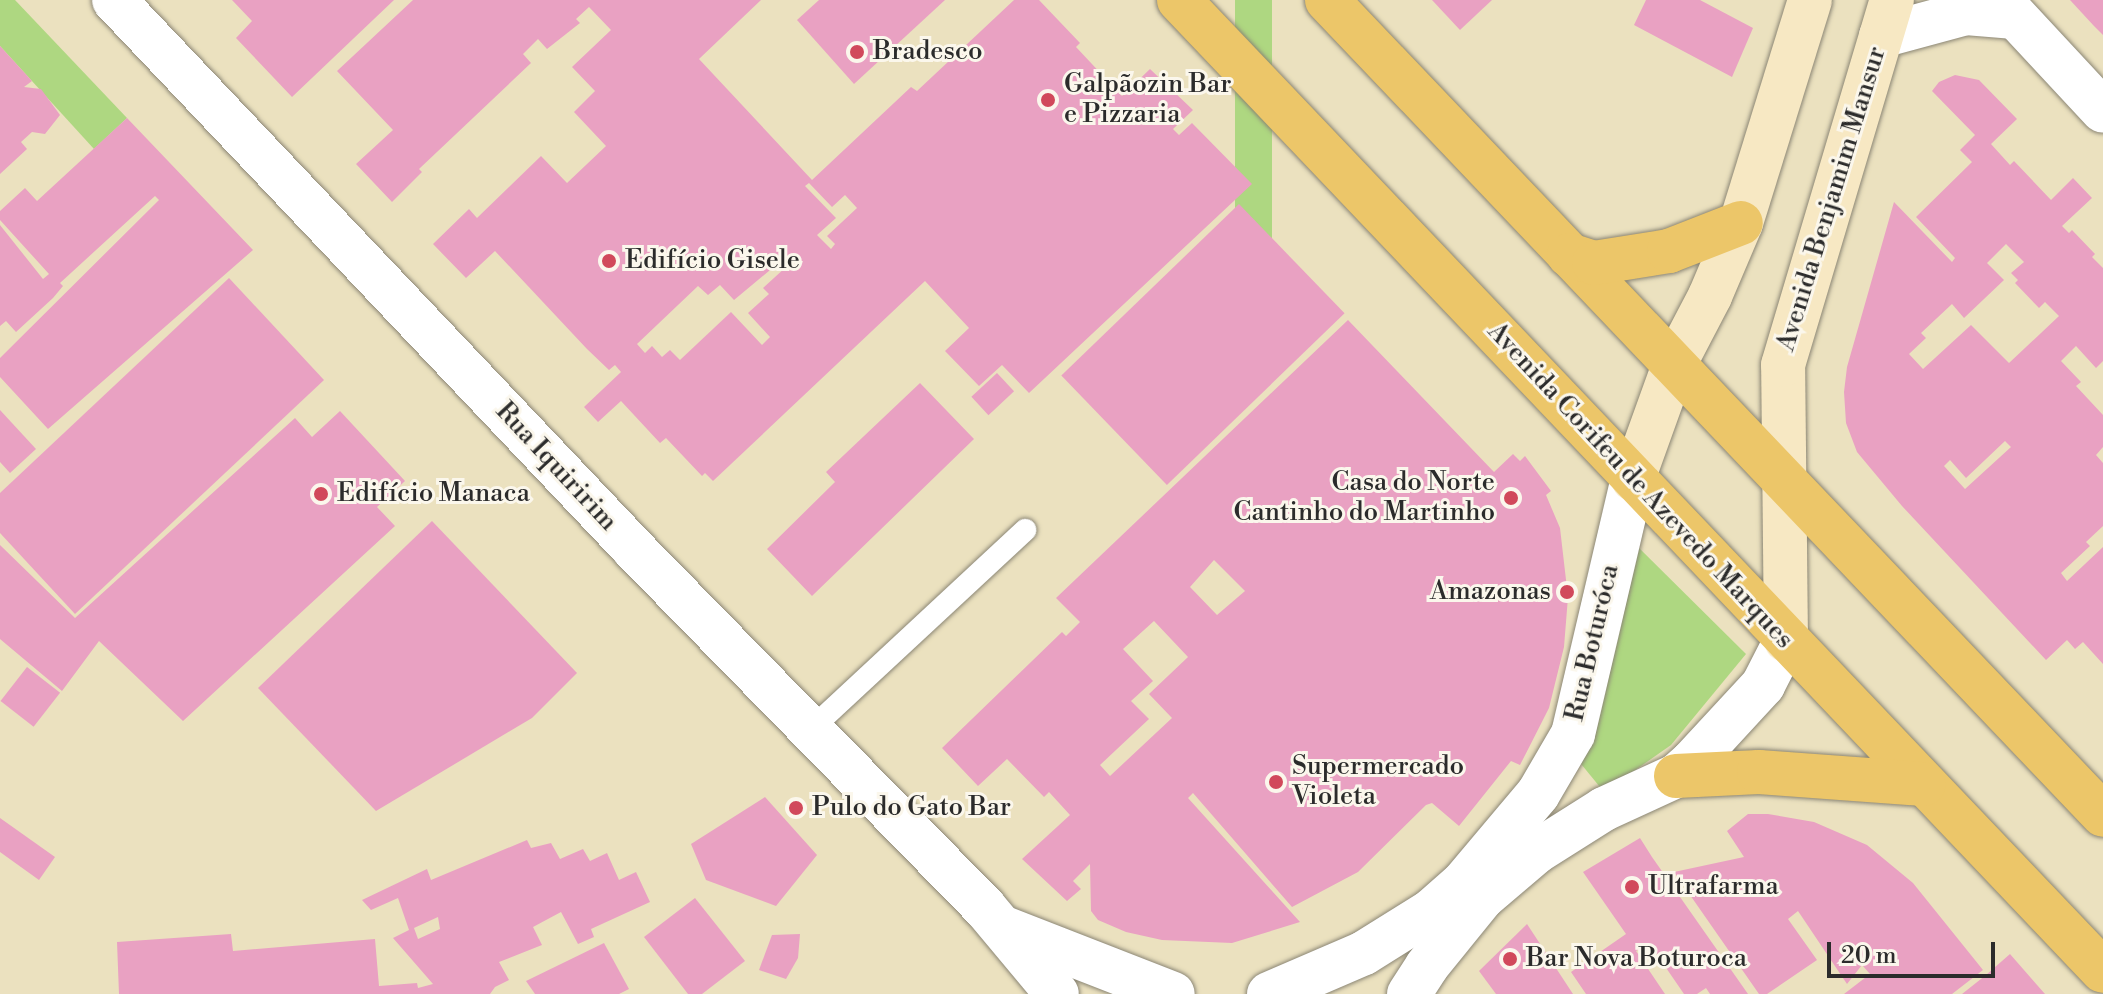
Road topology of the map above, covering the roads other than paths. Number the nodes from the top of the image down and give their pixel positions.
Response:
1 (114, 0) edge
2 (1179, 0) edge
3 (1327, 0) edge
4 (1810, 0) edge
5 (2008, 8) edge
6 (1886, 18) edge
7 (2103, 111) edge
8 (1741, 223) junction
9 (1569, 255) junction
10 (1674, 365) junction
11 (1633, 479) junction
12 (1783, 481) junction
13 (1025, 530) dead end
14 (1786, 640) junction
15 (810, 730) junction
16 (1676, 776) junction
17 (1924, 784) junction
18 (2100, 806) edge
19 (1472, 890) junction
20 (1004, 928) junction
21 (2103, 971) edge
22 (1057, 994) edge
23 (1173, 994) edge
24 (1269, 994) edge
25 (1409, 994) edge

1 - 15 street, Rua Iquiririm
2 - 11 main road, Avenida Corifeu de Azevedo Marques
3 - 9 main road
4 - 8 main road
5 - 6 street
5 - 7 street
6 - 12 main road, Avenida Benjamim Mansur
8 - 9 main road
8 - 10 main road
9 - 10 main road
10 - 11 main road
10 - 12 main road
11 - 14 main road, Avenida Corifeu de Azevedo Marques
11 - 19 street, Rua Boturóca
12 - 14 main road, Avenida Benjamim Mansur
12 - 18 main road
13 - 15 lane
14 - 16 street, Rua Boturóca
14 - 17 main road, Avenida Corifeu de Azevedo Marques
15 - 20 street, Rua Iquiririm
16 - 17 main road
16 - 19 street, Rua Boturóca
17 - 21 main road, Avenida Corifeu de Azevedo Marques
19 - 24 street, Rua Boturóca
19 - 25 street, Rua Boturóca
20 - 22 street, Rua Iquiririm
20 - 23 street, Rua Iquiririm

